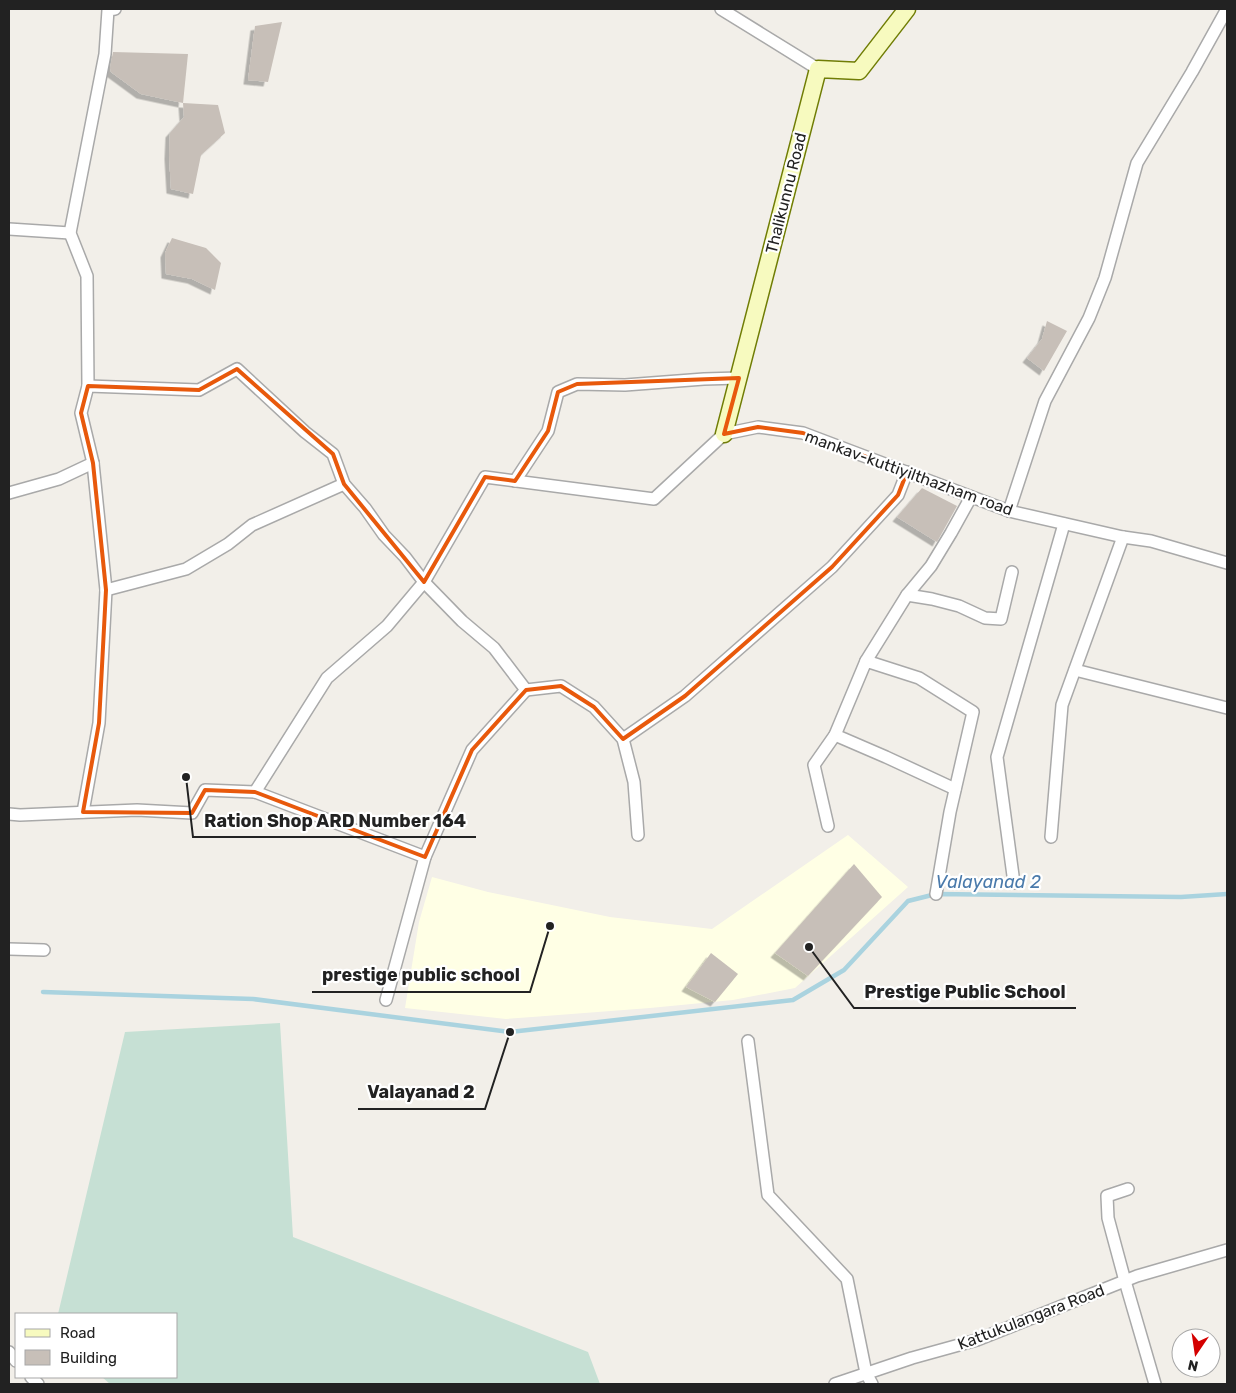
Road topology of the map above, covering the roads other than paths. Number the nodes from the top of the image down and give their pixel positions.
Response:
1 (110, 9) edge
2 (721, 9) edge
3 (907, 9) edge
4 (1227, 9) edge
5 (818, 68) junction
6 (9, 229) edge
7 (70, 233) junction
8 (739, 378) junction
9 (88, 386) junction
10 (724, 434) junction
11 (93, 463) junction
12 (907, 472) junction
13 (515, 481) junction
14 (344, 484) junction
15 (9, 493) edge
16 (971, 497) junction
17 (1009, 511) junction
18 (1064, 524) junction
19 (1123, 537) junction
20 (1227, 564) edge
21 (1012, 572) dead end
22 (424, 582) junction
23 (106, 590) junction
24 (907, 595) junction
25 (866, 660) junction
26 (1075, 670) junction
27 (526, 690) junction
28 (1227, 708) edge
29 (835, 735) junction
30 (623, 740) junction
31 (956, 789) junction
32 (254, 792) junction
33 (83, 812) junction
34 (9, 814) edge
35 (828, 826) dead end
36 (638, 835) dead end
37 (1051, 836) dead end
38 (425, 857) junction
39 (1014, 883) dead end
40 (936, 894) dead end
41 (9, 949) edge
42 (44, 950) dead end
43 (386, 1000) dead end
44 (748, 1040) dead end
45 (1128, 1190) dead end
46 (1227, 1250) edge
47 (1124, 1281) junction
48 (866, 1373) junction
49 (835, 1384) edge
50 (872, 1384) edge
51 (1156, 1384) edge

1 - 7 street
2 - 5 street
3 - 5 street
4 - 17 street
5 - 8 street, Thalikunnu Road
6 - 7 street
7 - 9 street
8 - 10 street, Thalikunnu Road
8 - 13 street
9 - 11 street
9 - 14 street
10 - 12 street, mankav-kuttiyilthazham road
10 - 13 street
11 - 15 street
11 - 23 street
12 - 16 street, mankav-kuttiyilthazham road
12 - 30 street
13 - 22 street
14 - 22 street
14 - 23 street
16 - 17 street, mankav-kuttiyilthazham road
16 - 24 street
17 - 18 street, mankav-kuttiyilthazham road
18 - 19 street, mankav-kuttiyilthazham road
18 - 39 street
19 - 20 street, mankav-kuttiyilthazham road
19 - 26 street
21 - 24 street
22 - 27 street
22 - 32 street
23 - 33 street
24 - 25 street
25 - 29 street
25 - 31 street
26 - 28 street
26 - 37 street
27 - 30 street
27 - 38 street
29 - 31 street
29 - 35 street
30 - 36 street
31 - 40 street
32 - 33 street
32 - 38 street
33 - 34 street
38 - 43 street
41 - 42 street
44 - 48 street
45 - 47 street
46 - 47 street, Kattukulangara Road
47 - 48 street, Kattukulangara Road
47 - 51 street
48 - 49 street, Kattukulangara Road
48 - 50 street

